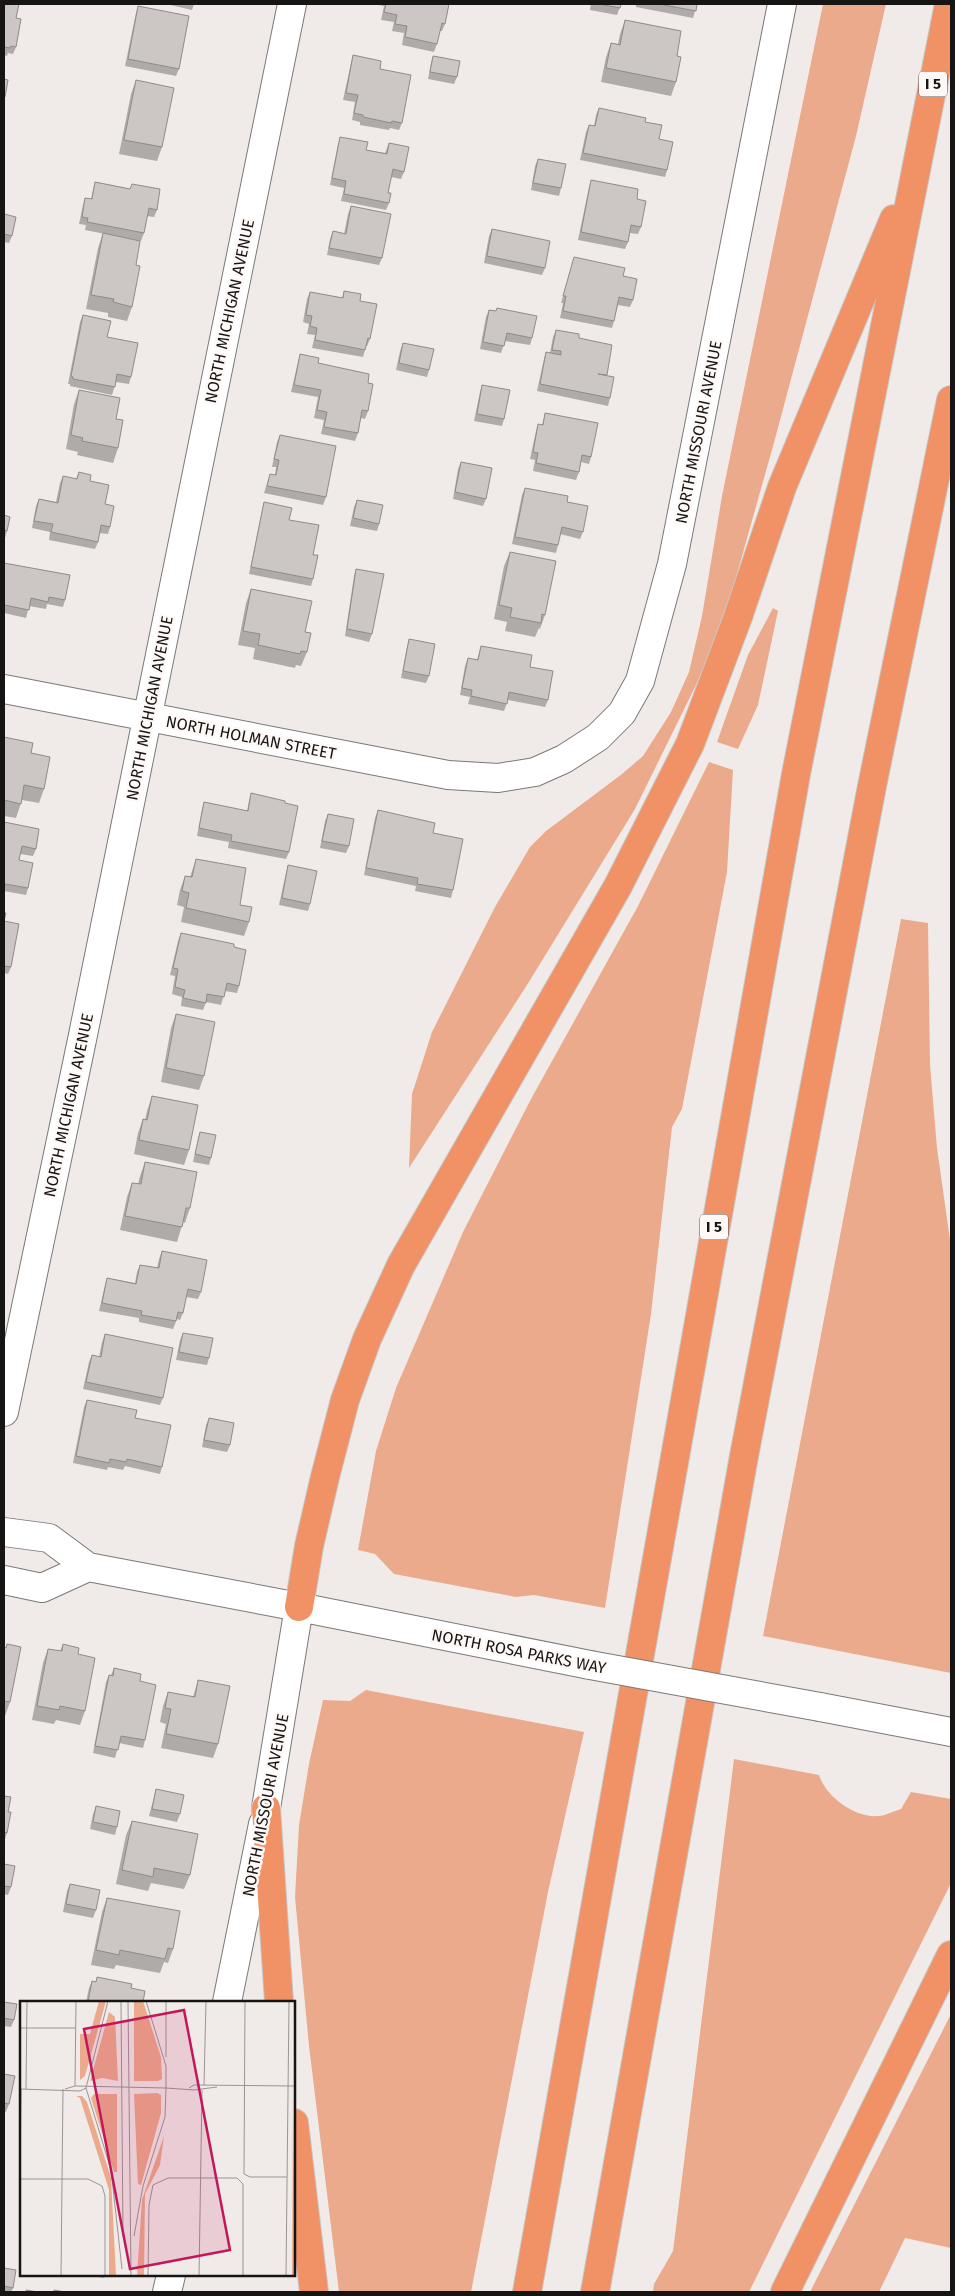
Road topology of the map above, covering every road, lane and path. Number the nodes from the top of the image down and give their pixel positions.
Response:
1 (292, 4) edge
2 (782, 4) edge
3 (949, 4) edge
4 (916, 164) junction
5 (951, 400) edge
6 (4, 690) edge
7 (147, 717) junction
8 (498, 778) joint
9 (4, 1412) edge
10 (4, 1532) edge
11 (88, 1567) junction
12 (4, 1580) edge
13 (299, 1607) junction
14 (951, 1732) edge
15 (266, 1808) junction
16 (951, 1955) edge
17 (227, 2001) edge
18 (279, 2001) edge
19 (295, 2131) edge
20 (171, 2276) edge
21 (167, 2292) edge
22 (314, 2292) edge
23 (527, 2292) edge
24 (595, 2292) edge
25 (785, 2292) edge

1 - 7 street, NORTH MICHIGAN AVENUE
2 - 8 street, NORTH MISSOURI AVENUE
3 - 4 highway, I 5
4 - 13 highway
4 - 23 highway, I 5
5 - 24 highway
6 - 7 street, NORTH HOLMAN STREET
7 - 8 street, NORTH HOLMAN STREET
7 - 9 street, NORTH MICHIGAN AVENUE
10 - 11 street, NORTH ROSA PARKS WAY
11 - 12 street
11 - 13 street, NORTH ROSA PARKS WAY
13 - 14 street, NORTH ROSA PARKS WAY, bridge
13 - 15 street, NORTH MISSOURI AVENUE
15 - 17 street, NORTH MISSOURI AVENUE
15 - 18 highway
16 - 25 highway
19 - 22 highway
20 - 21 street

